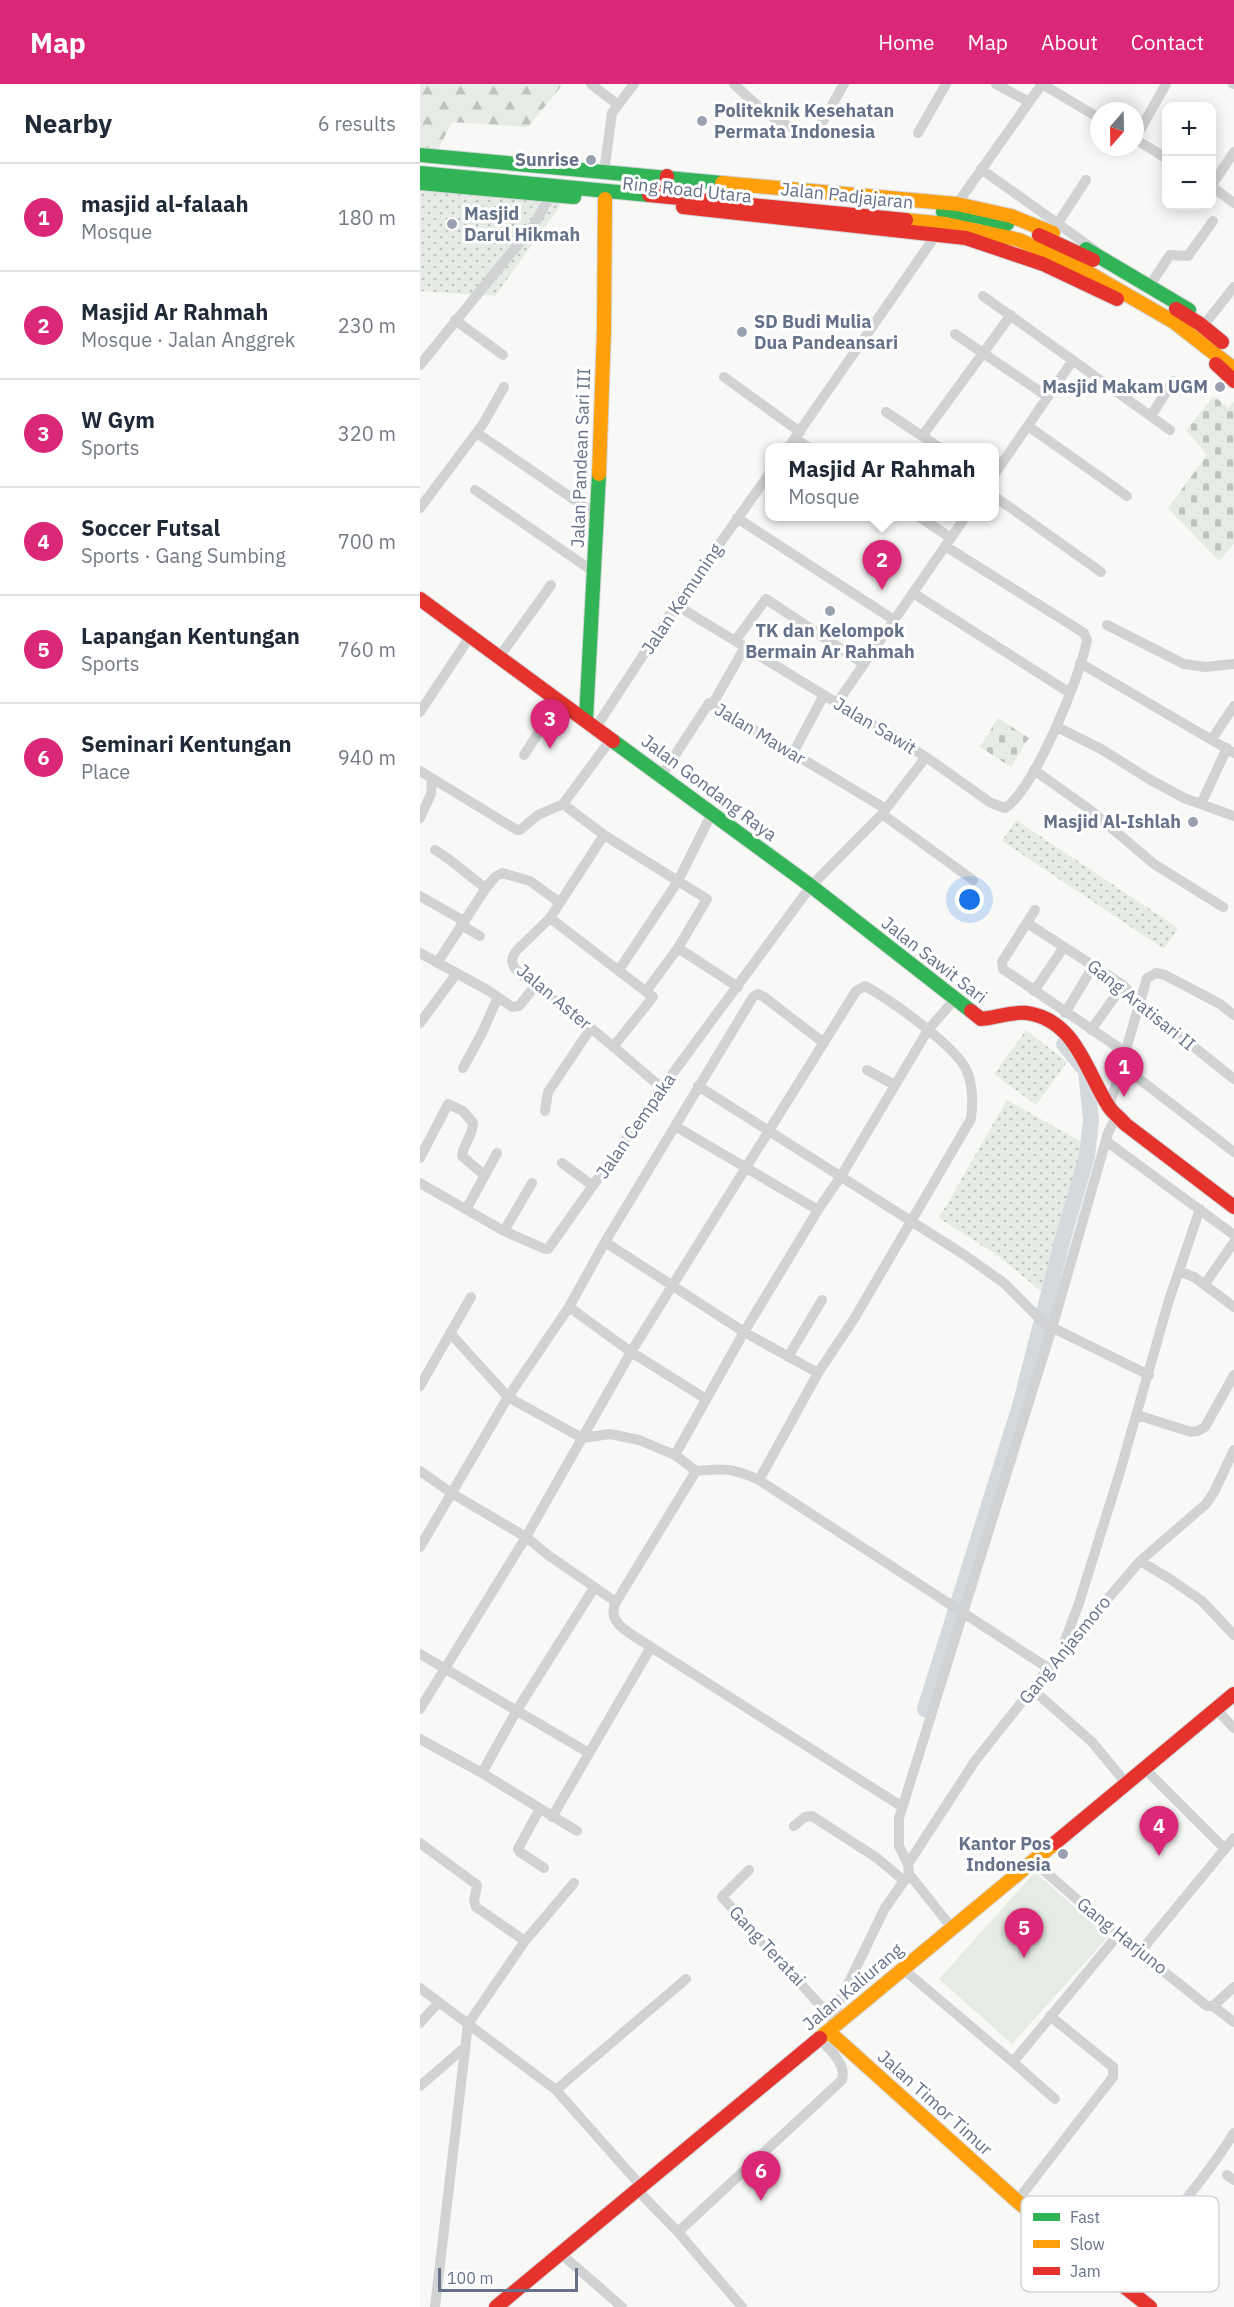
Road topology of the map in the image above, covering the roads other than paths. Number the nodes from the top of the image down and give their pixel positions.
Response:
1 (591, 84) edge
2 (634, 84) edge
3 (844, 84) edge
4 (946, 84) edge
5 (996, 84) edge
6 (1042, 84) edge
7 (1166, 84) edge
8 (735, 85) edge
9 (1029, 102) junction
10 (618, 105) junction
11 (1090, 113) edge
12 (1144, 123) edge
13 (820, 126) dead end
14 (795, 129) dead end
15 (918, 133) dead end
16 (1144, 144) edge
17 (1234, 152) edge
18 (420, 155) edge
19 (1164, 156) edge
20 (420, 162) edge
21 (981, 169) junction
22 (604, 172) junction
23 (420, 173) edge
24 (666, 180) junction
25 (1086, 180) dead end
26 (1216, 180) edge
27 (420, 183) edge
28 (1216, 189) edge
29 (551, 195) junction
30 (605, 199) junction
31 (1234, 203) edge
32 (957, 204) junction
33 (1213, 221) dead end
34 (1058, 223) junction
35 (936, 235) junction
36 (1113, 264) junction
37 (1150, 285) junction
38 (1234, 287) edge
39 (983, 296) dead end
40 (1011, 315) junction
41 (455, 320) junction
42 (1207, 321) junction
43 (955, 334) dead end
44 (1234, 342) edge
45 (983, 353) junction
46 (1234, 353) edge
47 (503, 355) dead end
48 (1074, 360) junction
49 (420, 365) edge
50 (1234, 369) edge
51 (724, 378) dead end
52 (1173, 381) dead end
53 (1234, 381) edge
54 (504, 387) dead end
55 (1048, 397) junction
56 (886, 412) dead end
57 (1151, 416) junction
58 (1028, 426) junction
59 (1170, 430) dead end
60 (477, 433) junction
61 (923, 435) junction
62 (794, 439) edge
63 (934, 443) edge
64 (999, 468) edge
65 (765, 480) edge
66 (476, 490) dead end
67 (1126, 496) dead end
68 (999, 500) edge
69 (420, 508) edge
70 (598, 516) junction
71 (737, 518) junction
72 (924, 521) edge
73 (963, 521) edge
74 (948, 542) junction
75 (594, 572) junction
76 (1101, 572) dead end
77 (551, 585) dead end
78 (913, 592) junction
79 (420, 598) edge
80 (676, 605) junction
81 (894, 620) junction
82 (1107, 625) dead end
83 (471, 635) junction
84 (740, 644) junction
85 (500, 656) junction
86 (1080, 663) junction
87 (864, 664) junction
88 (1234, 664) edge
89 (1070, 693) junction
90 (824, 695) junction
91 (560, 700) junction
92 (837, 703) junction
93 (712, 705) junction
94 (1234, 706) edge
95 (420, 712) edge
96 (591, 723) junction
97 (1057, 727) junction
98 (612, 738) junction
99 (1212, 739) junction
100 (1231, 751) edge
101 (793, 753) junction
102 (524, 754) dead end
103 (926, 757) junction
104 (1034, 770) junction
105 (420, 771) edge
106 (662, 775) junction
107 (432, 779) junction
108 (563, 804) junction
109 (1201, 804) junction
110 (884, 811) junction
111 (712, 813) junction
112 (1234, 816) edge
113 (420, 818) edge
114 (604, 836) junction
115 (435, 850) dead end
116 (973, 880) dead end
117 (678, 881) junction
118 (811, 886) junction
119 (486, 888) junction
120 (420, 896) edge
121 (560, 903) junction
122 (1223, 908) dead end
123 (1035, 910) dead end
124 (550, 918) junction
125 (463, 923) junction
126 (1027, 923) junction
127 (480, 936) dead end
128 (1064, 947) junction
129 (678, 948) junction
130 (420, 953) edge
131 (438, 963) junction
132 (1094, 965) junction
133 (619, 970) junction
134 (457, 973) junction
135 (536, 985) junction
136 (1123, 985) junction
137 (738, 987) junction
138 (647, 990) junction
139 (1034, 991) junction
140 (498, 997) junction
141 (955, 999) junction
142 (1139, 1003) junction
143 (1065, 1013) junction
144 (1234, 1015) edge
145 (420, 1023) edge
146 (591, 1028) junction
147 (928, 1030) junction
148 (1091, 1030) junction
149 (824, 1044) junction
150 (613, 1047) junction
151 (1125, 1052) junction
152 (1121, 1065) junction
153 (463, 1068) dead end
154 (867, 1070) dead end
155 (1234, 1079) edge
156 (895, 1085) junction
157 (698, 1086) junction
158 (662, 1088) junction
159 (544, 1111) dead end
160 (1113, 1111) junction
161 (675, 1126) junction
162 (770, 1131) junction
163 (1106, 1141) junction
164 (1234, 1152) edge
165 (497, 1153) dead end
166 (420, 1158) edge
167 (562, 1164) dead end
168 (746, 1169) junction
169 (484, 1175) junction
170 (841, 1176) junction
171 (420, 1183) edge
172 (532, 1183) dead end
173 (593, 1186) junction
174 (1234, 1207) edge
175 (467, 1208) junction
176 (1200, 1209) junction
177 (818, 1210) junction
178 (910, 1221) junction
179 (504, 1231) junction
180 (1234, 1235) edge
181 (605, 1242) junction
182 (1234, 1242) edge
183 (1179, 1271) junction
184 (1205, 1284) junction
185 (673, 1285) junction
186 (471, 1297) dead end
187 (822, 1300) dead end
188 (569, 1307) junction
189 (1234, 1307) edge
190 (1049, 1326) junction
191 (744, 1332) junction
192 (450, 1333) junction
193 (632, 1352) junction
194 (788, 1357) junction
195 (818, 1373) junction
196 (1149, 1375) junction
197 (1234, 1375) edge
198 (420, 1386) edge
199 (508, 1397) junction
200 (706, 1399) junction
201 (1137, 1415) junction
202 (582, 1438) junction
203 (1234, 1450) edge
204 (675, 1455) junction
205 (420, 1471) edge
206 (696, 1472) junction
207 (759, 1480) junction
208 (453, 1494) junction
209 (526, 1537) junction
210 (420, 1547) edge
211 (1140, 1561) junction
212 (594, 1588) junction
213 (616, 1602) junction
214 (962, 1612) junction
215 (1234, 1635) edge
216 (651, 1647) junction
217 (420, 1654) edge
218 (1057, 1657) junction
219 (1048, 1668) junction
220 (444, 1669) junction
221 (1032, 1689) junction
222 (1234, 1694) edge
223 (420, 1709) edge
224 (1216, 1709) junction
225 (517, 1710) junction
226 (1234, 1728) edge
227 (420, 1739) edge
228 (589, 1753) junction
229 (1144, 1768) junction
230 (482, 1773) junction
231 (1126, 1783) junction
232 (901, 1806) junction
233 (539, 1810) junction
234 (552, 1817) junction
235 (794, 1826) dead end
236 (577, 1831) dead end
237 (1234, 1838) edge
238 (420, 1843) edge
239 (1224, 1848) junction
240 (1033, 1861) junction
241 (544, 1868) dead end
242 (749, 1870) dead end
243 (907, 1872) junction
244 (574, 1883) dead end
245 (952, 1928) junction
246 (1118, 1935) junction
247 (525, 1941) junction
248 (1140, 1952) junction
249 (903, 1969) junction
250 (686, 1979) dead end
251 (1234, 1987) edge
252 (420, 1988) edge
253 (439, 2002) junction
254 (1213, 2006) junction
255 (1050, 2016) junction
256 (1234, 2022) edge
257 (420, 2023) edge
258 (468, 2024) junction
259 (829, 2027) junction
260 (465, 2047) junction
261 (1013, 2062) junction
262 (420, 2086) edge
263 (556, 2090) junction
264 (1055, 2099) dead end
265 (1234, 2133) edge
266 (639, 2188) junction
267 (1187, 2196) edge
268 (1017, 2201) junction
269 (1021, 2204) edge
270 (678, 2232) junction
271 (560, 2253) junction
272 (1131, 2292) edge
273 (435, 2307) edge
274 (496, 2307) edge
275 (622, 2307) edge
276 (742, 2307) edge
277 (1150, 2307) edge

1 - 10 street
2 - 10 street
3 - 13 street
4 - 15 street
5 - 9 street
6 - 9 street
6 - 11 street
7 - 12 street
8 - 14 street
9 - 21 street
10 - 22 street
16 - 19 street
17 - 26 street
18 - 22 main road, Ring Road Utara
20 - 24 main road, Jalan Padjajaran
21 - 32 street
21 - 34 street
22 - 24 main road, Ring Road Utara
23 - 50 main road, Jalan Padjajaran
24 - 32 main road, Ring Road Utara
24 - 46 main road, Jalan Padjajaran
25 - 34 street
27 - 29 main road, Ring Road Utara
28 - 31 street
29 - 30 main road, Ring Road Utara
29 - 41 street
30 - 35 main road, Ring Road Utara
30 - 70 main road, Jalan Pandean Sari III
32 - 36 main road, Ring Road Utara
33 - 37 street
34 - 36 street
35 - 53 main road, Ring Road Utara
35 - 62 street
36 - 37 main road, Ring Road Utara
37 - 42 main road, Ring Road Utara
38 - 42 street
39 - 40 street
40 - 45 street
40 - 48 street
41 - 47 street
41 - 49 street
42 - 44 main road, Ring Road Utara
43 - 45 street
45 - 55 street
45 - 61 street
48 - 55 street
48 - 57 street
51 - 62 street
52 - 57 street
54 - 60 street
55 - 58 street
56 - 61 street
57 - 59 street
58 - 64 street
58 - 67 street
60 - 69 street
60 - 70 street
61 - 63 street
65 - 71 street, Jalan Kemuning
66 - 75 street
68 - 76 street
70 - 75 main road, Jalan Pandean Sari III
71 - 80 street, Jalan Kemuning
71 - 81 street
72 - 74 street
73 - 74 street
74 - 78 street
74 - 86 street
75 - 96 main road, Jalan Pandean Sari III
77 - 85 street
78 - 81 street
78 - 89 street
79 - 83 main road, Jalan Gondang Raya
80 - 84 street, Jalan Sawit
80 - 96 street, Jalan Kemuning
81 - 87 street
82 - 88 street
83 - 85 main road, Jalan Gondang Raya
83 - 95 street
84 - 87 street
84 - 90 street, Jalan Sawit
84 - 93 street
85 - 91 main road, Jalan Gondang Raya
86 - 89 street
86 - 99 street
87 - 92 street
89 - 97 street
90 - 92 street, Jalan Sawit
90 - 101 street
91 - 96 main road, Jalan Gondang Raya
91 - 102 street
92 - 103 street, Jalan Sawit
93 - 101 street, Jalan Mawar
93 - 106 street, Jalan Mawar
94 - 99 street
96 - 98 main road, Jalan Gondang Raya
97 - 104 street
97 - 109 street
98 - 106 main road, Jalan Gondang Raya
98 - 108 street
99 - 100 street
100 - 109 street
101 - 110 street, Jalan Mawar
103 - 104 street
103 - 110 street, Jalan Sawit
104 - 122 street
105 - 107 street
106 - 111 main road, Jalan Gondang Raya
107 - 108 street
107 - 113 street
108 - 114 street
109 - 112 street
110 - 116 street, Jalan Mawar
110 - 118 street, Jalan Sawit
111 - 117 street
111 - 118 main road, Jalan Gondang Raya
114 - 117 street
114 - 121 street, Jalan Aster
115 - 119 street
117 - 129 street
117 - 133 street
118 - 137 street, Jalan Cempaka
118 - 141 main road, Jalan Sawit Sari
119 - 121 street
119 - 125 street
120 - 125 street
121 - 124 street, Jalan Aster
123 - 126 street
124 - 133 street
124 - 135 street, Jalan Aster
125 - 127 street
125 - 131 street
126 - 128 street, Gang Aratisari II
126 - 139 street
128 - 132 street, Gang Aratisari II
128 - 139 street
129 - 137 street
129 - 138 street
130 - 131 street
131 - 134 street
132 - 136 street, Gang Aratisari II
132 - 143 street
133 - 138 street
134 - 140 street
134 - 145 street
135 - 140 street
135 - 146 street, Jalan Aster
136 - 142 street, Gang Aratisari II
136 - 148 street
137 - 158 street, Jalan Cempaka
138 - 150 street
139 - 143 street
140 - 153 street
141 - 147 street
141 - 160 main road, Jalan Sawit Sari
142 - 144 street
142 - 151 street
142 - 155 street, Gang Aratisari II
143 - 148 street
146 - 150 street, Jalan Aster
146 - 159 street
147 - 149 street
147 - 156 street
147 - 178 street
148 - 151 street
149 - 157 street
149 - 162 street
150 - 158 street, Jalan Aster
151 - 152 street
152 - 160 street
152 - 164 street
154 - 156 street
156 - 170 street
157 - 161 street
157 - 162 street
158 - 173 street, Jalan Cempaka
160 - 163 street
160 - 174 main road, Jalan Sawit Sari
161 - 168 street
161 - 181 street
162 - 168 street
162 - 170 street
163 - 176 street
163 - 190 street
165 - 169 street
166 - 169 street
167 - 173 street
168 - 177 street
168 - 185 street
169 - 175 street
170 - 177 street
170 - 178 street
171 - 175 street, Jalan Cempaka
172 - 179 street
173 - 179 street, Jalan Cempaka
175 - 179 street, Jalan Cempaka
176 - 180 street
176 - 183 street
177 - 191 street
178 - 190 street
178 - 195 street
181 - 185 street
181 - 188 street
182 - 184 street
183 - 184 street
183 - 196 street
184 - 189 street
185 - 191 street
185 - 193 street
186 - 192 street
187 - 194 street
188 - 193 street
188 - 199 street
190 - 196 street
190 - 214 street
191 - 194 street
191 - 200 street
192 - 198 street
192 - 199 street
193 - 200 street
193 - 202 street
194 - 195 street
195 - 207 street
196 - 201 street
197 - 201 street
199 - 202 street
199 - 208 street
200 - 204 street
201 - 218 street
202 - 204 street
202 - 209 street
203 - 211 street, Gang Anjasmoro
204 - 206 street
205 - 208 street
206 - 207 street
206 - 213 street
207 - 214 street
208 - 209 street
208 - 210 street
209 - 212 street
209 - 220 street
211 - 215 street
211 - 218 street, Gang Anjasmoro
212 - 213 street
212 - 225 street
213 - 216 street
214 - 219 street
214 - 232 street
216 - 228 street
216 - 232 street
217 - 220 street
218 - 219 street, Gang Anjasmoro
219 - 221 street, Gang Anjasmoro
220 - 223 street
220 - 225 street
221 - 231 street
221 - 243 street, Gang Anjasmoro
222 - 224 main road, Jalan Kaliurang
224 - 226 street
224 - 229 main road, Jalan Kaliurang
225 - 228 street
225 - 230 street
227 - 230 street
228 - 234 street
229 - 231 main road, Jalan Kaliurang
229 - 239 street
230 - 233 street
231 - 240 main road, Jalan Kaliurang
232 - 243 street
233 - 234 street
233 - 241 street
234 - 236 street
235 - 243 street
237 - 239 street
238 - 247 street
239 - 248 street
240 - 245 main road, Jalan Kaliurang
240 - 246 street, Gang Harjuno
242 - 259 street, Gang Teratai
243 - 245 street
243 - 259 street, Gang Anjasmoro
244 - 247 street
245 - 249 main road, Jalan Kaliurang
246 - 248 street, Gang Harjuno
246 - 255 street
247 - 258 street
248 - 254 street, Gang Harjuno
249 - 259 main road, Jalan Kaliurang
249 - 261 street
250 - 263 street
251 - 254 street
252 - 253 street
253 - 257 street
253 - 258 street
254 - 256 street, Gang Harjuno
255 - 261 street
255 - 268 street
258 - 260 street
258 - 263 street
259 - 266 main road, Jalan Kaliurang
259 - 268 main road, Jalan Timor Timur
259 - 270 street
260 - 262 street
260 - 273 street
261 - 264 street
263 - 266 street
265 - 267 street
266 - 270 street
266 - 271 main road, Jalan Kaliurang
268 - 269 main road, Jalan Timor Timur
270 - 276 street
271 - 274 main road, Jalan Kaliurang
271 - 275 street
272 - 277 main road, Jalan Timor Timur

